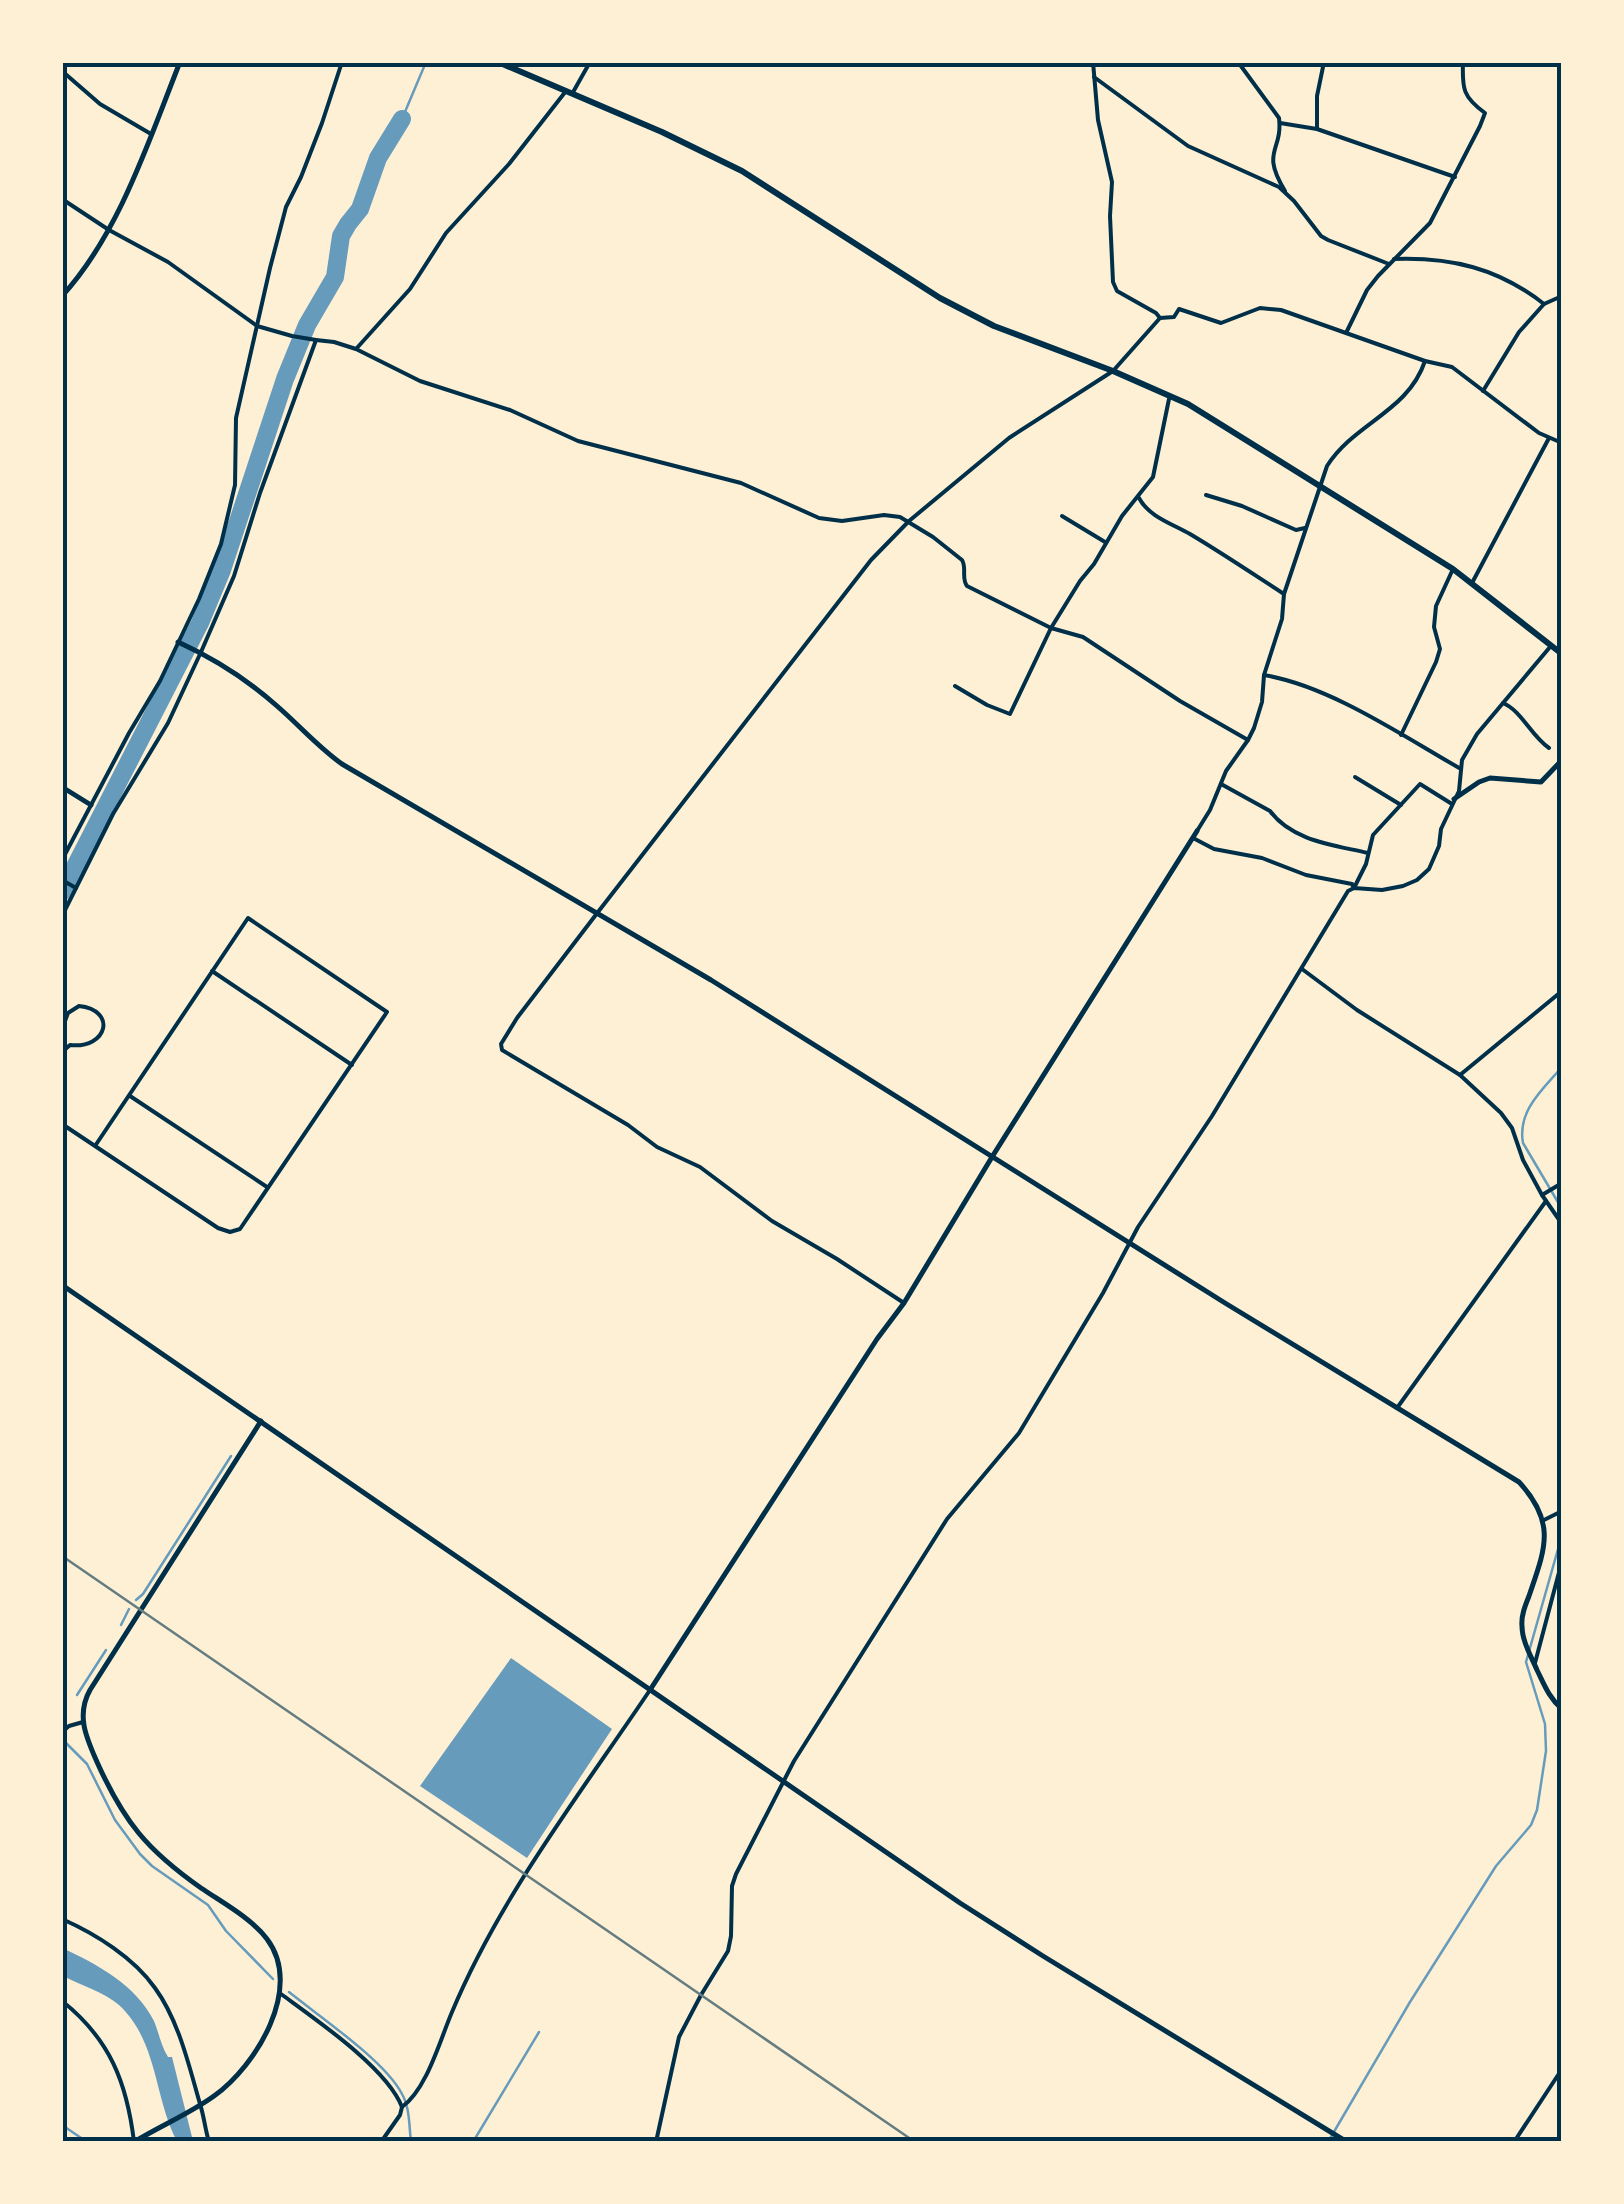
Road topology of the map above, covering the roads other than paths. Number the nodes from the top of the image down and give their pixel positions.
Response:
1 (180, 62) edge
2 (342, 62) edge
3 (498, 62) edge
4 (590, 62) edge
5 (1093, 62) edge
6 (1238, 62) edge
7 (1324, 62) edge
8 (1463, 62) edge
9 (62, 71) edge
10 (1094, 77) junction
11 (569, 92) junction
12 (1280, 123) junction
13 (1317, 129) junction
14 (151, 134) junction
15 (1455, 177) junction
16 (1287, 195) junction
17 (62, 199) edge
18 (110, 230) junction
19 (1392, 262) junction
20 (62, 296) edge
21 (1562, 296) edge
22 (1544, 304) junction
23 (1160, 318) junction
24 (257, 326) junction
25 (1346, 332) junction
26 (313, 339) junction
27 (356, 349) junction
28 (1425, 360) junction
29 (1113, 370) junction
30 (1483, 390) junction
31 (1170, 394) junction
32 (1549, 438) junction
33 (1562, 442) edge
34 (1321, 485) junction
35 (1206, 495) dead end
36 (1138, 498) junction
37 (1062, 516) dead end
38 (909, 521) junction
39 (1305, 528) junction
40 (1105, 542) junction
41 (1453, 569) junction
42 (1472, 583) junction
43 (1284, 594) junction
44 (1051, 628) junction
45 (180, 643) junction
46 (1551, 646) junction
47 (199, 651) junction
48 (1562, 654) edge
49 (1264, 675) junction
50 (956, 686) dead end
51 (1503, 702) junction
52 (1401, 735) junction
53 (1248, 740) junction
54 (1549, 748) dead end
55 (1562, 760) edge
56 (1461, 770) junction
57 (1355, 776) dead end
58 (1221, 784) junction
59 (62, 787) edge
60 (1453, 802) junction
61 (91, 805) junction
62 (1401, 805) junction
63 (1195, 835) junction
64 (1368, 853) junction
65 (62, 860) edge
66 (62, 880) edge
67 (75, 887) junction
68 (1354, 888) junction
69 (598, 912) junction
70 (62, 916) edge
71 (1302, 969) junction
72 (212, 971) junction
73 (1562, 991) edge
74 (62, 1029) edge
75 (62, 1052) edge
76 (352, 1065) junction
77 (1460, 1075) junction
78 (130, 1096) junction
79 (62, 1124) edge
80 (95, 1146) junction
81 (992, 1158) junction
82 (1559, 1185) edge
83 (268, 1188) junction
84 (1543, 1194) junction
85 (1546, 1201) junction
86 (1562, 1224) edge
87 (1129, 1244) junction
88 (62, 1284) edge
89 (904, 1303) junction
90 (1397, 1408) junction
91 (260, 1421) junction
92 (1562, 1511) edge
93 (1543, 1521) junction
94 (1562, 1562) edge
95 (1534, 1661) junction
96 (650, 1690) junction
97 (1562, 1709) edge
98 (83, 1722) junction
99 (62, 1732) edge
100 (784, 1781) junction
101 (62, 1919) edge
102 (281, 1994) junction
103 (62, 2001) edge
104 (1562, 2069) edge
105 (405, 2105) junction
106 (199, 2106) junction
107 (136, 2140) edge
108 (1342, 2140) edge
109 (209, 2142) edge
110 (381, 2142) edge
111 (656, 2142) edge
112 (1514, 2142) edge

1 - 14 street
2 - 24 street
3 - 11 main road
4 - 11 street
5 - 10 street
6 - 12 street
7 - 13 street
8 - 15 street
9 - 14 street
10 - 16 street
10 - 23 street
11 - 27 street
11 - 29 main road
12 - 13 street
12 - 16 street
13 - 15 street
14 - 18 street
15 - 19 street
16 - 19 street
17 - 18 street
18 - 20 street
18 - 24 street
19 - 22 street
19 - 25 street
21 - 22 street
22 - 30 street
23 - 25 street
23 - 29 street
24 - 26 street
24 - 45 street
25 - 28 street
26 - 27 street
26 - 47 street
27 - 38 street
28 - 30 street
28 - 34 street
29 - 31 main road
29 - 38 street
30 - 32 street
31 - 34 main road
31 - 36 street
32 - 33 street
32 - 42 street
34 - 39 street
34 - 41 main road
35 - 39 street
36 - 40 street
36 - 43 street
37 - 40 street
38 - 44 street
38 - 69 street
39 - 43 street
40 - 44 street
41 - 42 main road
41 - 52 street
42 - 46 main road
43 - 49 street
44 - 50 street
44 - 53 street
45 - 47 street
45 - 61 street
46 - 48 main road
46 - 51 street
47 - 67 street
47 - 69 street
49 - 52 street
49 - 53 street
51 - 54 street
51 - 56 street
52 - 56 street
53 - 58 street
55 - 60 street
56 - 60 street
57 - 62 street
58 - 63 street
58 - 64 street
59 - 61 street
60 - 62 street
60 - 68 street
61 - 65 street
62 - 64 street
63 - 68 street
63 - 81 street
64 - 68 street
66 - 67 street
67 - 70 street
68 - 71 street
69 - 81 street
69 - 89 street
71 - 77 street
71 - 87 street
72 - 76 street
72 - 76 street
72 - 78 street
73 - 77 street
74 - 75 street
76 - 83 street
77 - 84 street
78 - 80 street
78 - 83 street
79 - 80 street
80 - 83 street
81 - 87 street
81 - 89 street
82 - 84 street
84 - 85 street
85 - 86 street
85 - 90 street
87 - 90 street
87 - 100 street
88 - 91 street
89 - 96 street
90 - 93 street
91 - 96 street
91 - 98 street
92 - 93 street
93 - 95 street
94 - 95 street
95 - 97 street
96 - 100 street
96 - 105 street
98 - 99 street
98 - 102 street
100 - 108 street
100 - 111 street
101 - 106 street
102 - 105 street
102 - 106 street
103 - 107 street
104 - 112 street
105 - 110 street
106 - 107 street
106 - 109 street

